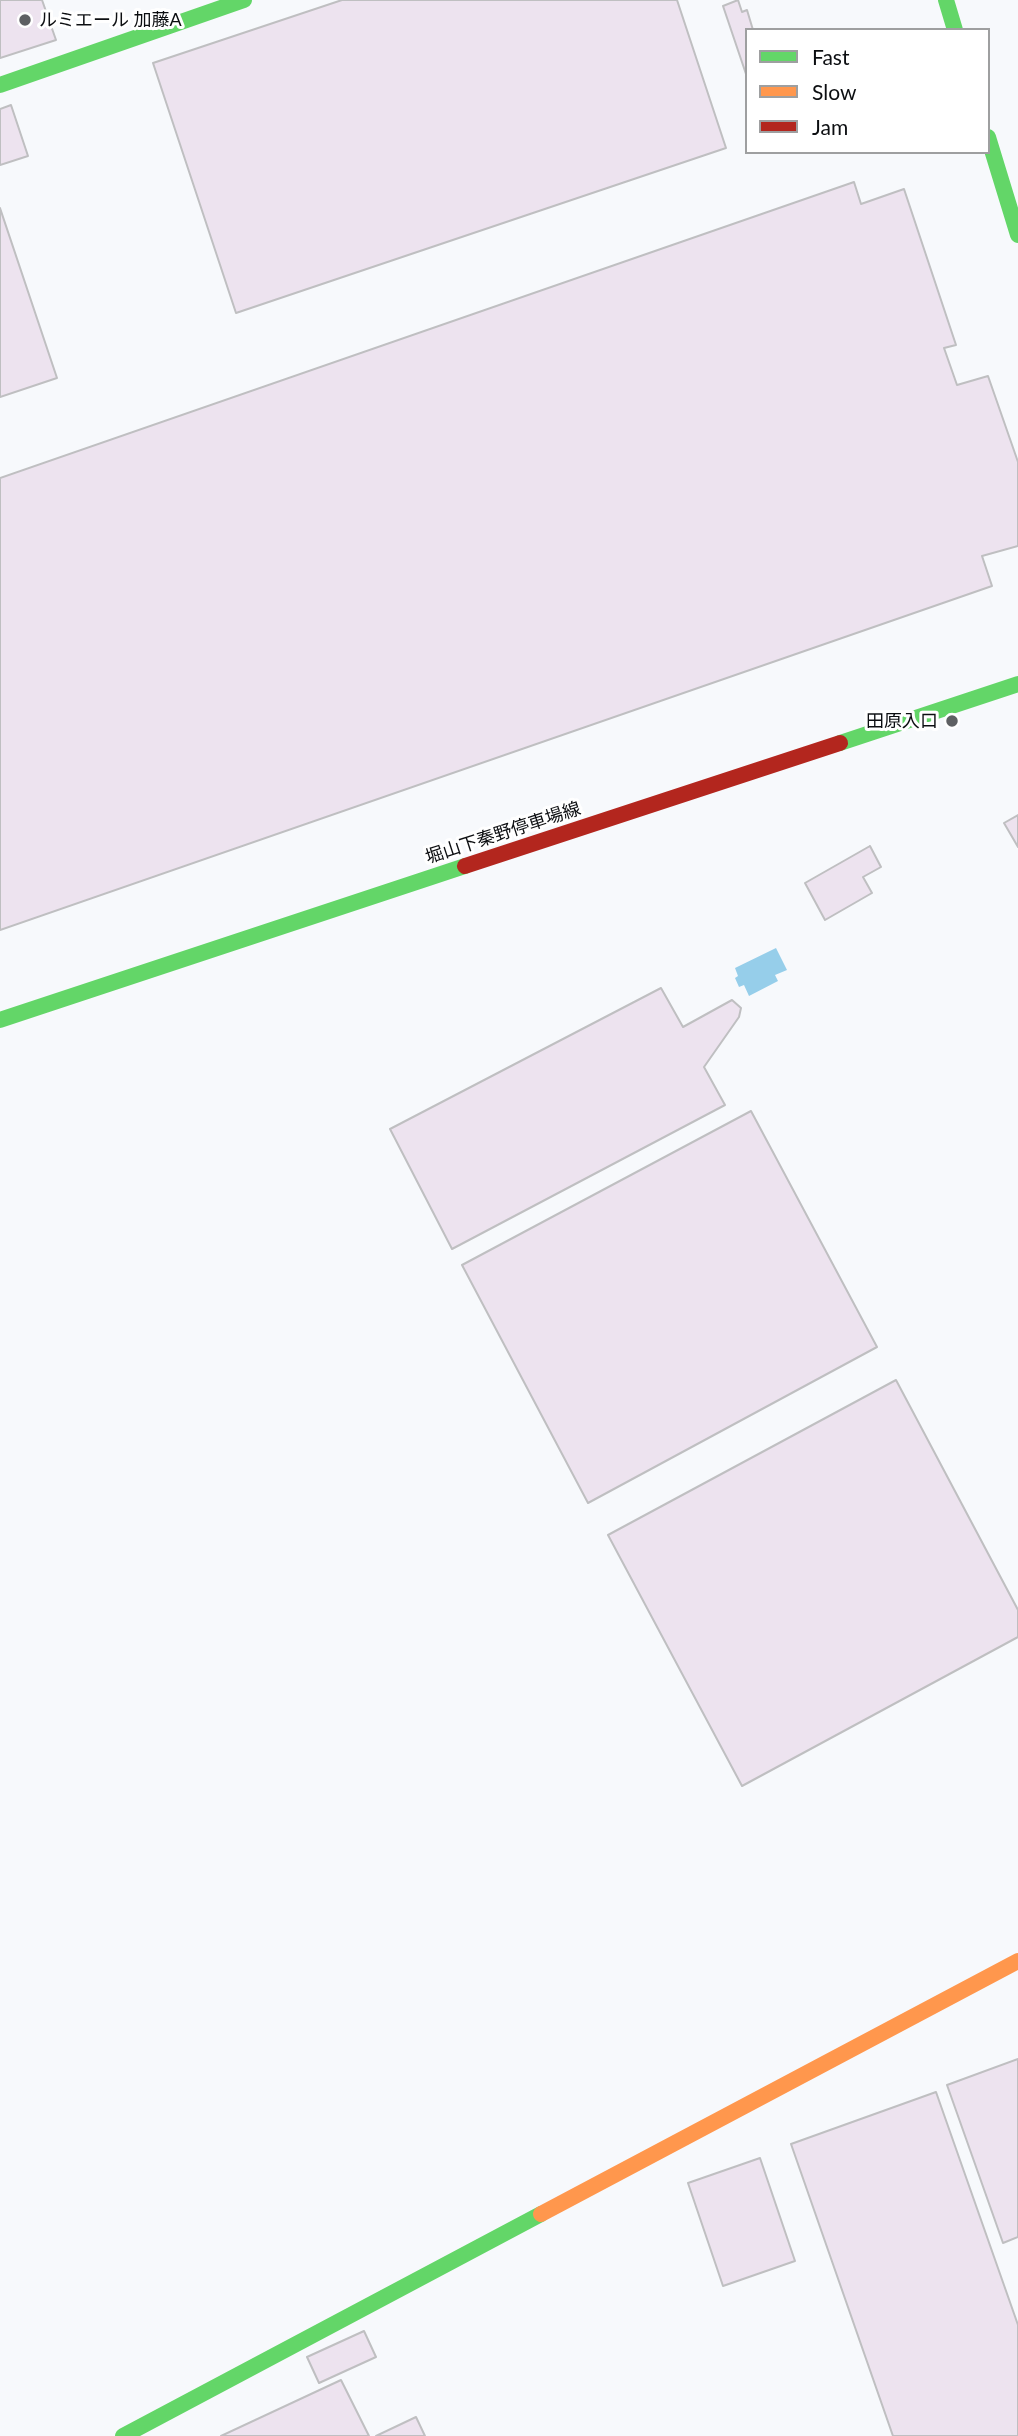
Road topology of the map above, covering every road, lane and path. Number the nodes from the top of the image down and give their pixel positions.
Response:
1 (244, 0) edge
2 (946, 0) edge
3 (954, 28) edge
4 (0, 85) edge
5 (990, 144) edge
6 (1018, 235) edge
7 (1018, 684) edge
8 (0, 1020) edge
9 (1018, 1961) edge
10 (123, 2436) edge

1 - 4 street
2 - 3 street
5 - 6 street
7 - 8 street, 堀山下秦野停車場線
9 - 10 street

